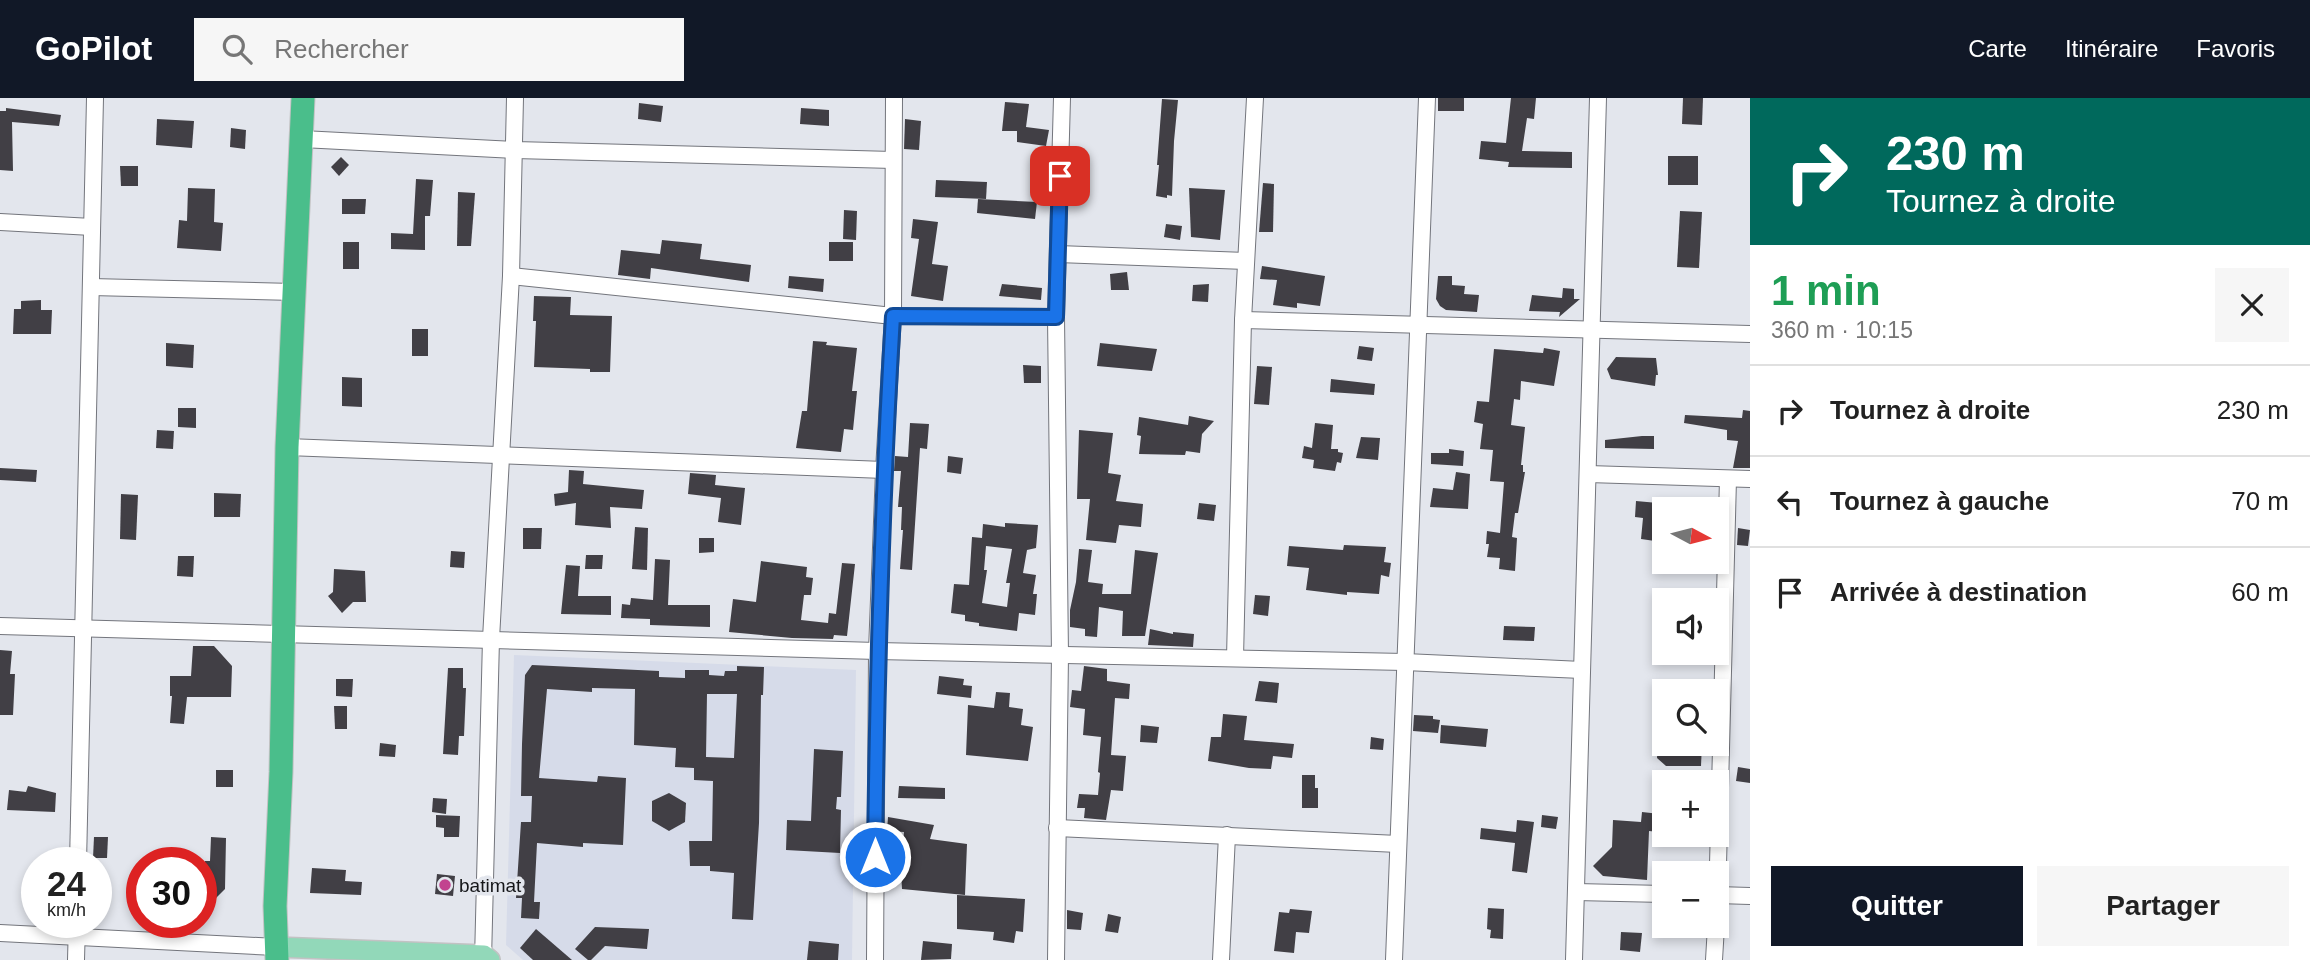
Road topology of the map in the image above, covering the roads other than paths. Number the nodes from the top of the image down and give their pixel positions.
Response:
1 (95, 98) edge
2 (303, 98) edge
3 (515, 98) edge
4 (894, 98) edge
5 (1062, 98) edge
6 (1255, 98) edge
7 (1427, 98) edge
8 (1598, 98) edge
9 (302, 139) junction
10 (515, 150) junction
11 (893, 160) junction
12 (0, 222) edge
13 (92, 227) junction
14 (1058, 254) junction
15 (1246, 261) junction
16 (511, 276) junction
17 (91, 287) junction
18 (294, 292) junction
19 (893, 316) junction
20 (1056, 317) junction
21 (1243, 320) junction
22 (1418, 326) junction
23 (1592, 329) junction
24 (1750, 334) edge
25 (287, 447) junction
26 (500, 454) junction
27 (884, 470) junction
28 (1588, 474) junction
29 (1728, 479) junction
30 (1750, 480) edge
31 (0, 626) edge
32 (84, 628) junction
33 (283, 634) junction
34 (491, 639) junction
35 (877, 651) junction
36 (1060, 655) junction
37 (1235, 658) junction
38 (1405, 662) junction
39 (1582, 670) junction
40 (1057, 828) junction
41 (1227, 835) junction
42 (1398, 844) junction
43 (78, 847) edge
44 (1718, 861) edge
45 (1576, 891) junction
46 (1652, 894) edge
47 (1729, 895) edge
48 (1750, 896) edge
49 (21, 932) edge
50 (0, 933) edge
51 (112, 933) edge
52 (77, 938) edge
53 (1715, 938) edge
54 (277, 954) edge
55 (486, 958) edge
56 (76, 960) edge
57 (875, 960) edge
58 (1056, 960) edge
59 (1221, 960) edge
60 (1394, 960) edge
61 (1574, 960) edge
62 (1714, 960) edge

1 - 13 street
2 - 9 highway
3 - 10 street
4 - 11 street
5 - 14 street
6 - 15 street
7 - 22 street
8 - 23 street
9 - 10 street
9 - 18 highway
10 - 11 street
10 - 16 street
11 - 19 street
12 - 13 street
13 - 17 street
14 - 15 street
14 - 20 street
15 - 21 street
16 - 19 street
16 - 26 street
17 - 18 street
17 - 32 street
18 - 25 highway
19 - 20 street
19 - 27 street
20 - 36 street
21 - 22 street
21 - 37 street
22 - 23 street
22 - 38 street
23 - 24 street
23 - 28 street
25 - 26 street
25 - 33 highway
26 - 27 street
26 - 34 street
27 - 35 street
28 - 29 street
28 - 39 street
29 - 30 street
29 - 44 street
31 - 32 street
32 - 33 street
32 - 43 street
33 - 34 street
33 - 54 highway
34 - 35 street
34 - 55 street
35 - 36 street
35 - 57 street
36 - 37 street
36 - 40 street
37 - 38 street
38 - 39 street
38 - 42 street
39 - 45 street
40 - 41 street
40 - 58 street
41 - 42 street
41 - 59 street
42 - 60 street
45 - 46 street
45 - 61 street
47 - 48 street
49 - 50 street
51 - 54 street
52 - 56 street
53 - 62 street
54 - 55 main road

